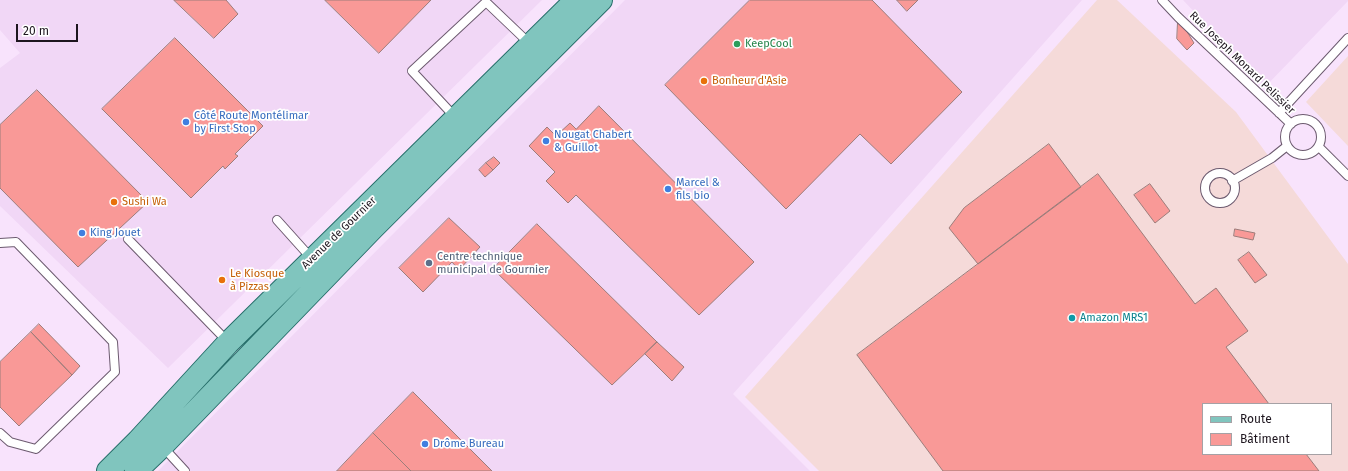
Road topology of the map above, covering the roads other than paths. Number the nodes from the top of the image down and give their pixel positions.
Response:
1 (576, 0) edge
2 (601, 0) edge
3 (1162, 0) edge
4 (1348, 38) edge
5 (531, 45) junction
6 (1279, 113) junction
7 (456, 118) junction
8 (1290, 124) junction
9 (1287, 146) junction
10 (1319, 146) junction
11 (1348, 176) edge
12 (1232, 181) dead end
13 (277, 220) dead end
14 (128, 239) dead end
15 (0, 243) edge
16 (313, 259) junction
17 (228, 343) junction
18 (0, 433) edge
19 (162, 446) junction
20 (108, 471) edge
21 (136, 471) edge
22 (185, 471) edge

1 - 5 main road, Avenue de Gournier
2 - 19 main road, Avenue de Gournier
3 - 6 lane, Rue Joseph Monard Pelissier
4 - 6 lane
5 - 7 main road, Avenue de Gournier
5 - 7 lane
6 - 8 lane, Rue Joseph Monard Pelissier
7 - 16 main road, Avenue de Gournier
8 - 9 lane
8 - 10 lane
9 - 10 lane
9 - 12 lane
10 - 11 lane
13 - 16 lane
14 - 17 lane
15 - 18 lane
16 - 17 main road, Avenue de Gournier
17 - 20 main road, Avenue de Gournier
19 - 21 main road, Avenue de Gournier
19 - 22 lane

